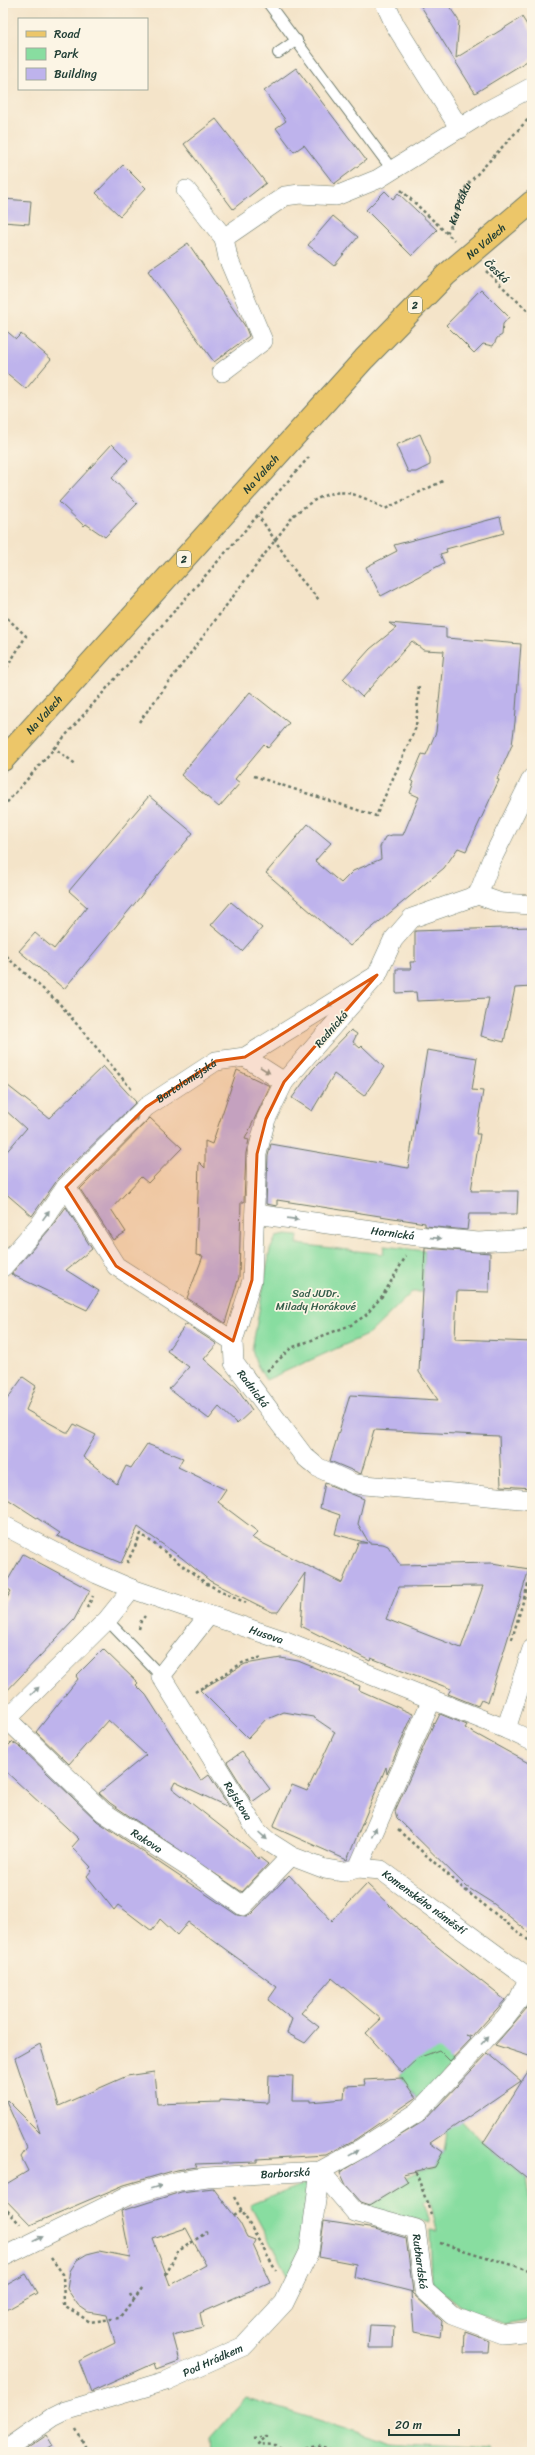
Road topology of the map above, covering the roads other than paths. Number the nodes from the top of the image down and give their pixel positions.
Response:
1 (268, 3) edge
2 (385, 3) edge
3 (297, 40) junction
4 (278, 53) dead end
5 (532, 87) edge
6 (460, 129) junction
7 (389, 173) junction
8 (186, 190) dead end
9 (532, 202) edge
10 (224, 238) junction
11 (222, 372) dead end
12 (3, 760) edge
13 (532, 778) edge
14 (478, 896) junction
15 (532, 905) edge
16 (377, 975) junction
17 (245, 1057) junction
18 (284, 1082) junction
19 (66, 1187) junction
20 (255, 1214) junction
21 (532, 1239) edge
22 (3, 1267) edge
23 (233, 1341) junction
24 (532, 1500) edge
25 (3, 1525) edge
26 (132, 1589) junction
27 (208, 1616) junction
28 (107, 1620) junction
29 (532, 1649) edge
30 (161, 1676) junction
31 (432, 1699) junction
32 (5, 1719) edge
33 (506, 1729) junction
34 (532, 1741) edge
35 (291, 1856) junction
36 (358, 1868) junction
37 (530, 1980) edge
38 (320, 2171) junction
39 (3, 2257) edge
40 (532, 2331) edge
41 (3, 2452) edge

1 - 3 lane
2 - 6 street
3 - 4 lane
3 - 7 lane
5 - 6 street
6 - 7 street
7 - 10 street
8 - 10 street
9 - 12 main road, Na Valech / 2
10 - 11 street
13 - 14 street
14 - 15 street
14 - 16 street
16 -> 17 street, Bartolomějská
16 - 18 street, Radnická
17 -> 18 street
19 -> 17 street, Bartolomějská
18 - 20 street, Radnická
22 -> 19 street, Bartolomějská
19 - 23 street
20 -> 21 street, Hornická
20 - 23 street, Radnická
23 - 24 street, Radnická
25 - 26 street, Husova
26 - 27 street, Husova
26 - 28 street
27 - 30 street
27 - 31 street, Husova
28 - 30 lane
32 -> 28 street
29 - 33 street
30 -> 35 street, Rejskova
31 - 33 street, Husova
36 -> 31 street
32 - 35 street, Rakova
33 - 34 street, Husova
35 - 36 street, Rejskova
36 - 37 street, Komenského náměstí
38 -> 37 street, Barborská
39 -> 38 street, Barborská
38 - 40 street, Ruthardská
38 - 41 street, Pod Hrádkem

